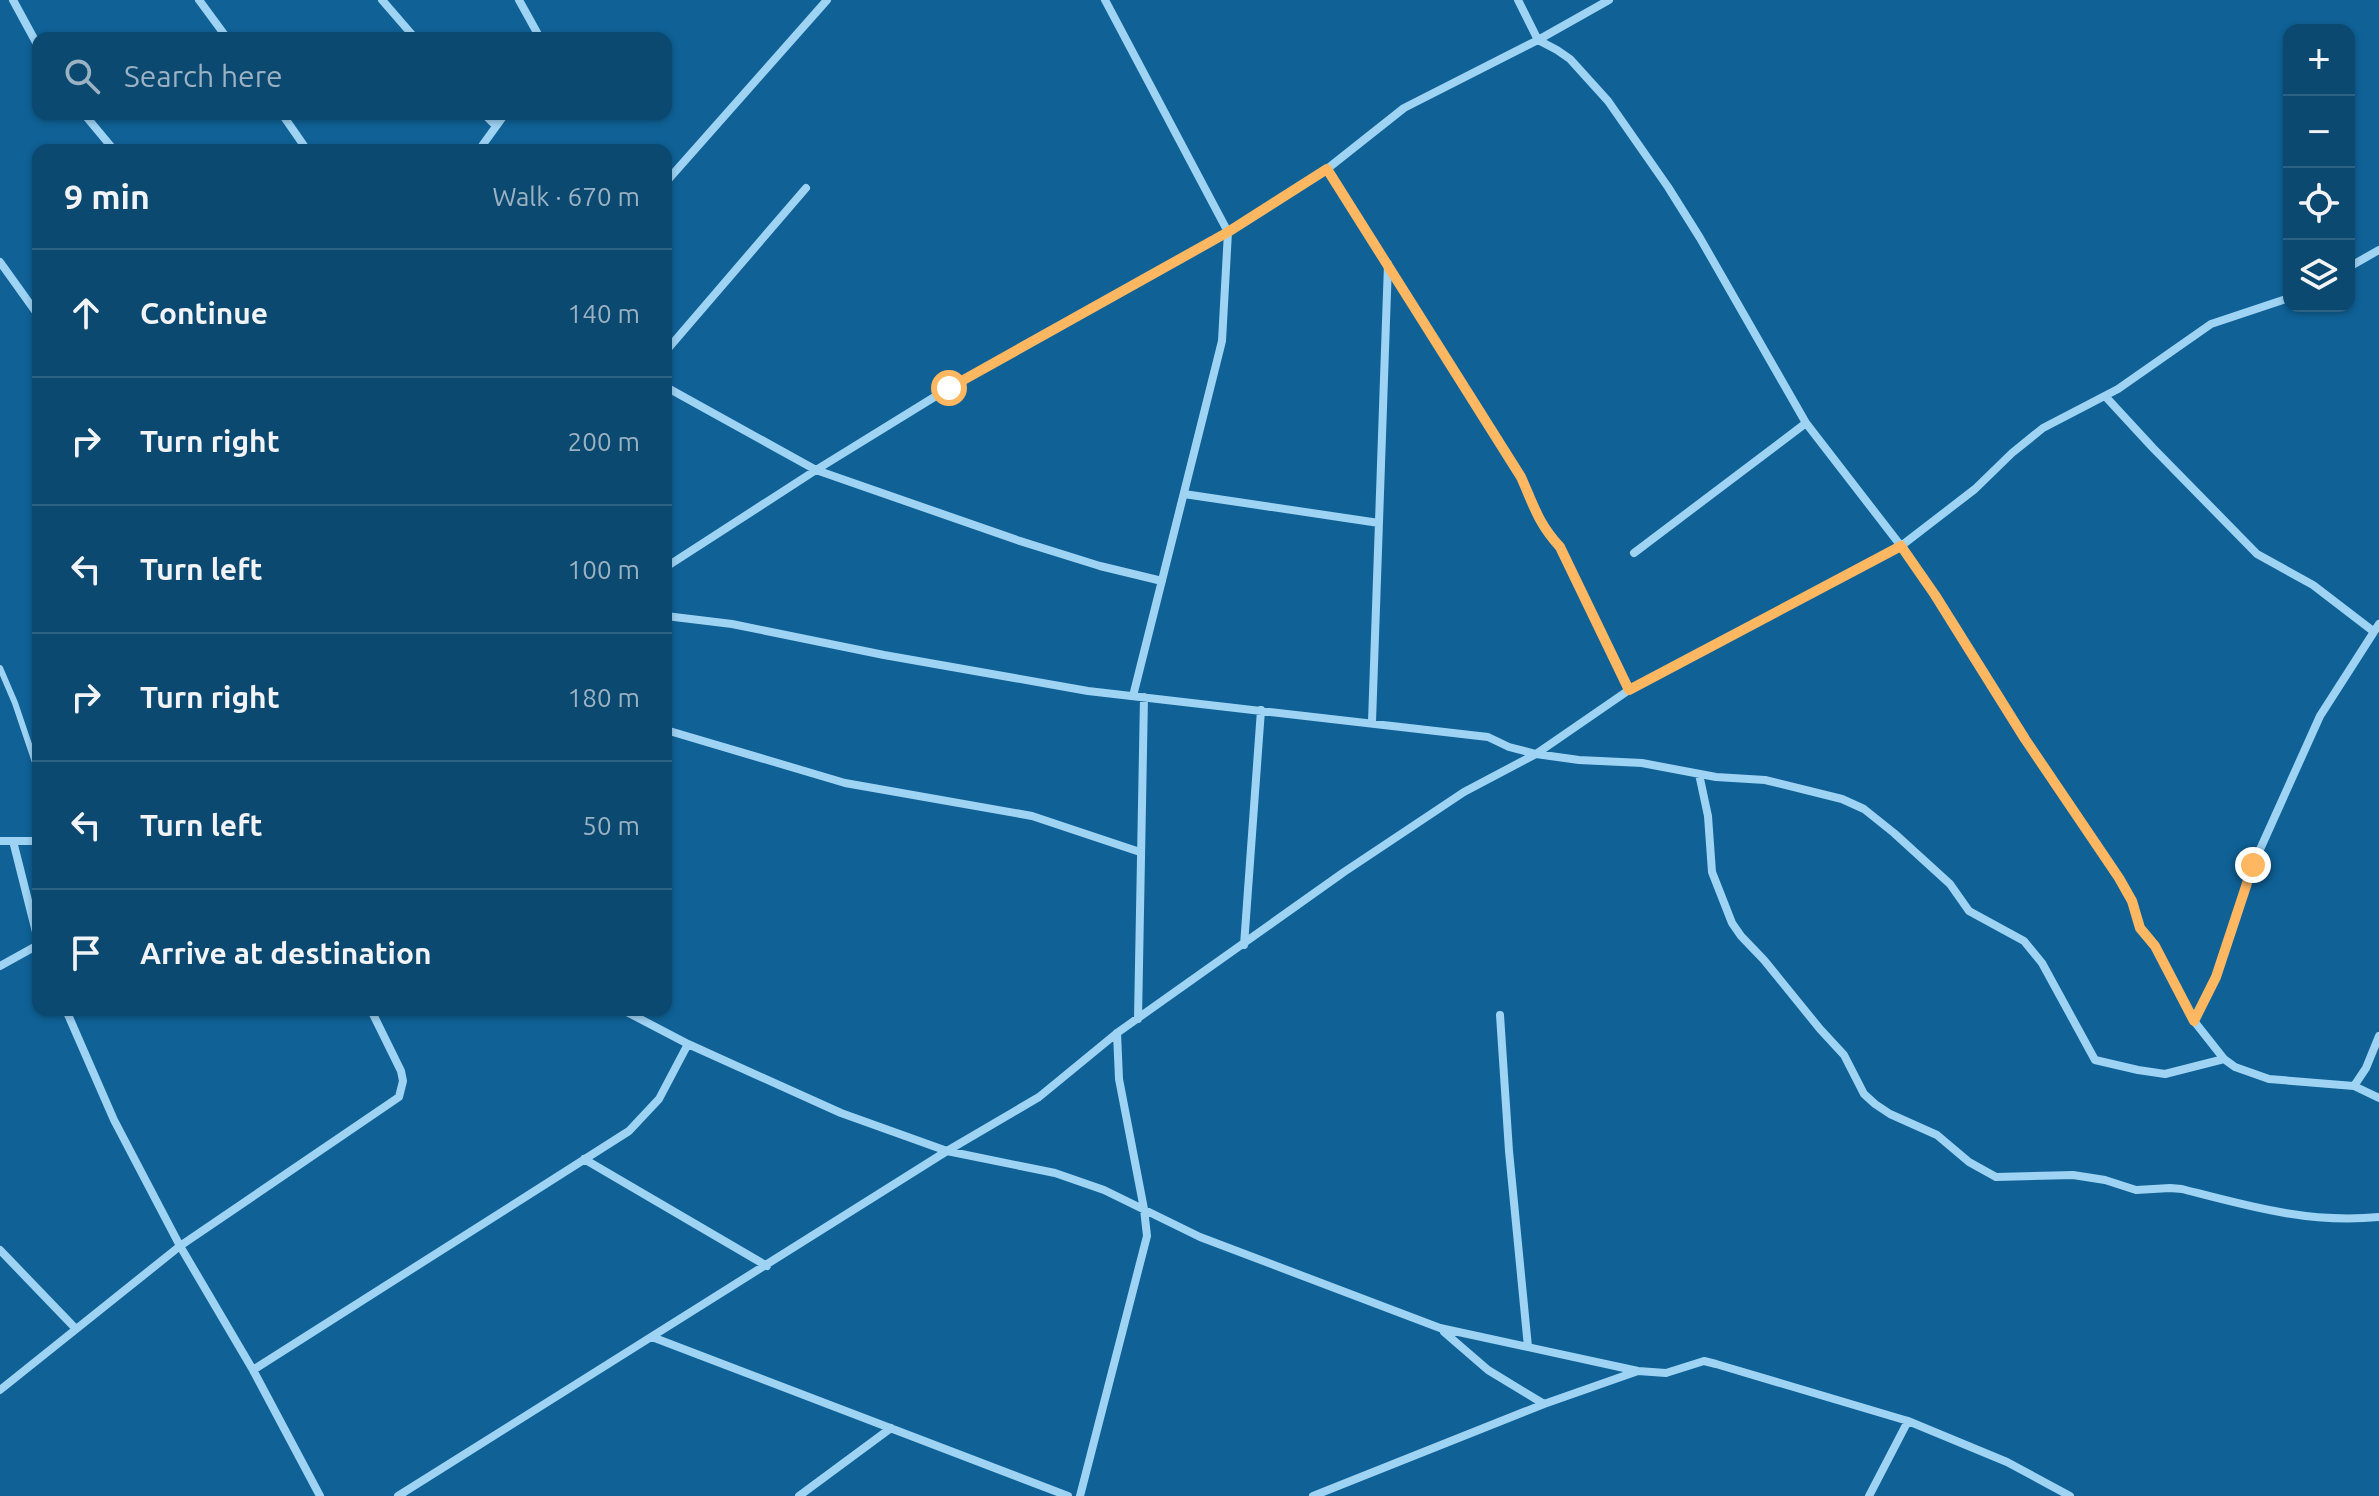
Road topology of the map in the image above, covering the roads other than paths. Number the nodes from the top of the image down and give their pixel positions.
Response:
1 (13, 0) edge
2 (199, 0) edge
3 (382, 0) edge
4 (827, 0) edge
5 (1105, 0) edge
6 (1518, 0) edge
7 (1609, 0) edge
8 (523, 2) edge
9 (223, 32) edge
10 (410, 32) edge
11 (537, 32) edge
12 (32, 35) edge
13 (1538, 40) junction
14 (89, 120) edge
15 (286, 120) edge
16 (490, 120) edge
17 (500, 120) edge
18 (496, 126) junction
19 (109, 144) edge
20 (303, 144) edge
21 (483, 144) edge
22 (1327, 169) junction
23 (672, 175) edge
24 (806, 188) dead end
25 (1228, 232) junction
26 (2379, 250) edge
27 (0, 262) edge
28 (1388, 264) junction
29 (2355, 264) edge
30 (2283, 300) edge
31 (32, 307) edge
32 (672, 344) edge
33 (672, 390) edge
34 (2105, 396) junction
35 (1806, 423) junction
36 (816, 470) junction
37 (1184, 494) junction
38 (1379, 523) junction
39 (1901, 546) junction
40 (1634, 553) dead end
41 (672, 563) edge
42 (1162, 581) junction
43 (672, 617) edge
44 (2376, 627) edge
45 (0, 668) edge
46 (1629, 690) junction
47 (1133, 696) junction
48 (1144, 697) junction
49 (1261, 710) junction
50 (1372, 722) junction
51 (672, 732) edge
52 (32, 753) edge
53 (1536, 754) junction
54 (1699, 774) junction
55 (0, 841) edge
56 (13, 841) junction
57 (32, 841) edge
58 (1140, 852) junction
59 (32, 918) edge
60 (1244, 945) junction
61 (32, 946) edge
62 (0, 966) edge
63 (1500, 1015) dead end
64 (69, 1016) edge
65 (374, 1016) edge
66 (634, 1016) edge
67 (1138, 1019) junction
68 (2194, 1021) junction
69 (1117, 1033) junction
70 (2379, 1036) edge
71 (688, 1044) junction
72 (2224, 1059) junction
73 (2354, 1086) junction
74 (2379, 1098) edge
75 (947, 1151) junction
76 (584, 1159) junction
77 (1144, 1209) junction
78 (2379, 1217) edge
79 (180, 1246) junction
80 (0, 1250) edge
81 (767, 1266) junction
82 (1440, 1328) junction
83 (76, 1329) junction
84 (652, 1337) junction
85 (1528, 1347) junction
86 (253, 1370) junction
87 (1638, 1371) junction
88 (0, 1390) edge
89 (1544, 1404) junction
90 (1908, 1421) junction
91 (891, 1428) junction
92 (320, 1496) edge
93 (398, 1496) edge
94 (799, 1496) edge
95 (1068, 1496) edge
96 (1080, 1496) edge
97 (1313, 1496) edge
98 (1869, 1496) edge
99 (2070, 1496) edge

1 - 12 street
2 - 9 street
3 - 10 street
4 - 23 street
5 - 25 street
6 - 13 street
7 - 13 street
8 - 11 street
13 - 22 street
13 - 35 street
14 - 19 street
15 - 20 street
16 - 18 street
17 - 18 street
18 - 21 street
22 - 25 street
22 - 28 street
24 - 32 street
25 - 36 street
25 - 37 street
26 - 29 street
27 - 31 street
28 - 38 street
28 - 46 street
30 - 34 street
33 - 36 street
34 - 39 street
34 - 44 street
35 - 39 street
35 - 40 street
36 - 41 street
36 - 42 street
37 - 38 street
37 - 42 street
38 - 50 street
39 - 46 street
39 - 68 street
42 - 47 street
43 - 47 street
44 - 68 street
45 - 52 lane
46 - 53 street
47 - 48 street
48 - 49 street
48 - 58 street
49 - 50 street
49 - 60 street
50 - 53 street
51 - 58 street
53 - 54 street
53 - 60 street
54 - 72 street
54 - 78 street
55 - 56 street
56 - 57 street
56 - 59 street
58 - 67 street
60 - 67 street
61 - 62 street
63 - 85 street
64 - 79 street
65 - 79 street
66 - 71 street
67 - 69 street
68 - 72 street
69 - 75 street
69 - 77 street
70 - 73 street
71 - 75 street
71 - 76 street
72 - 73 street
73 - 74 street
75 - 77 street
75 - 81 street
76 - 81 street
76 - 86 street
77 - 82 street
77 - 96 street
79 - 83 street
79 - 86 street
80 - 83 street
81 - 84 street
82 - 85 street
82 - 89 street
83 - 88 street
84 - 91 street
84 - 93 street
85 - 87 street
86 - 92 street
87 - 89 street
87 - 90 street
89 - 97 street
90 - 98 street
90 - 99 street
91 - 94 street
91 - 95 street

